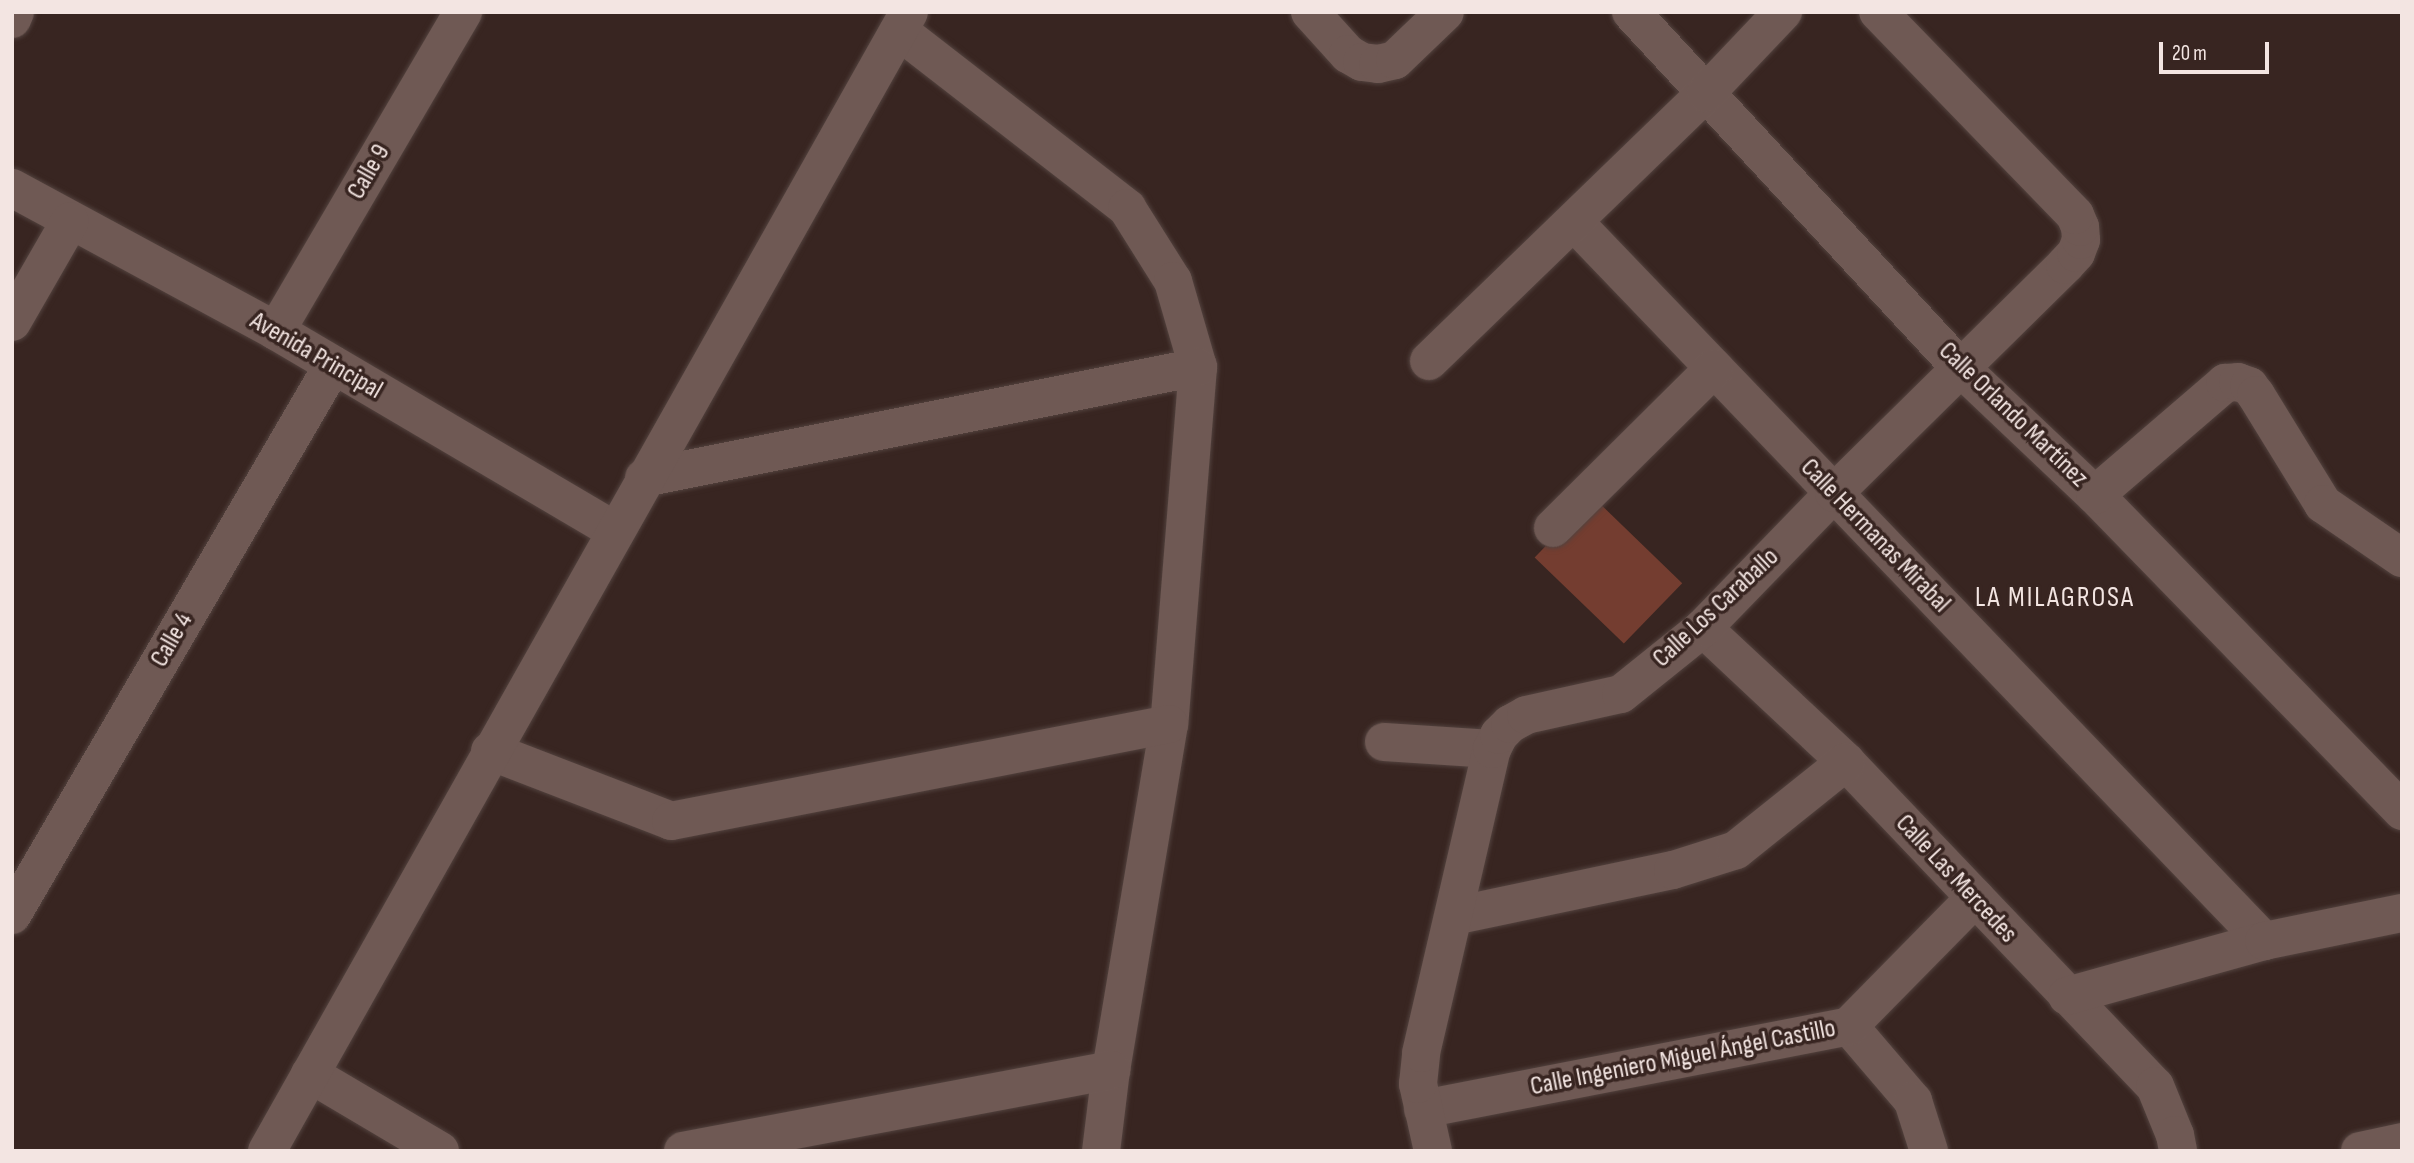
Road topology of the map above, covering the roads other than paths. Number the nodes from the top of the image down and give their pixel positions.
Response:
1 (15, 12) edge
2 (463, 12) edge
3 (1310, 12) edge
4 (1446, 12) edge
5 (1631, 12) edge
6 (1783, 12) edge
7 (1878, 12) edge
8 (12, 19) edge
9 (904, 22) edge
10 (1706, 93) junction
11 (12, 188) edge
12 (69, 221) junction
13 (1574, 222) junction
14 (12, 322) edge
15 (276, 331) junction
16 (1429, 361) dead end
17 (332, 365) junction
18 (1198, 368) junction
19 (1714, 368) junction
20 (1962, 369) junction
21 (644, 478) junction
22 (1834, 493) junction
23 (2095, 495) junction
24 (1553, 528) dead end
25 (615, 531) junction
26 (2402, 558) edge
27 (1703, 628) junction
28 (1169, 724) junction
29 (1384, 741) dead end
30 (1492, 749) junction
31 (490, 751) junction
32 (1846, 762) junction
33 (2400, 807) edge
34 (1975, 898) junction
35 (2402, 913) edge
36 (12, 915) edge
37 (1454, 916) junction
38 (2264, 941) junction
39 (2067, 996) junction
40 (1849, 1026) junction
41 (1111, 1070) junction
42 (310, 1074) junction
43 (1423, 1109) junction
44 (2402, 1142) edge
45 (267, 1151) edge
46 (440, 1151) edge
47 (683, 1151) edge
48 (1101, 1151) edge
49 (1433, 1151) edge
50 (1929, 1151) edge
51 (2178, 1151) edge
52 (2360, 1151) edge

1 - 8 street
2 - 15 street, Calle 9
3 - 4 street
5 - 10 street, Calle Orlando Martínez
6 - 10 street
7 - 20 street, Calle Los Caraballo
9 - 18 street
9 - 21 street
10 - 13 street
10 - 20 street, Calle Orlando Martínez
11 - 12 street, Avenida Principal
12 - 14 street
12 - 15 street, Avenida Principal
13 - 16 street
13 - 19 street, Calle Hermanas Mirabal
15 - 17 street, Avenida Principal
17 - 25 street, Avenida Principal
17 - 36 street, Calle 4
18 - 21 street
18 - 28 street
19 - 22 street, Calle Hermanas Mirabal
19 - 24 street
20 - 22 street, Calle Los Caraballo
20 - 23 street, Calle Orlando Martínez
21 - 25 street
22 - 27 street, Calle Los Caraballo
22 - 38 street, Calle Hermanas Mirabal
23 - 26 street
23 - 33 street, Calle Orlando Martínez
25 - 31 street
27 - 30 street, Calle Los Caraballo
27 - 32 street, Calle Las Mercedes
28 - 31 street
28 - 41 street
29 - 30 street
30 - 37 street, Calle Los Caraballo
31 - 42 street
32 - 34 street, Calle Las Mercedes
32 - 37 street
34 - 39 street, Calle Las Mercedes
34 - 40 street, Calle Ingeniero Miguel Ángel Castillo
35 - 38 street
37 - 43 street, Calle Los Caraballo
38 - 39 street
39 - 51 street, Calle Las Mercedes
40 - 43 street, Calle Ingeniero Miguel Ángel Castillo
40 - 50 street
41 - 47 street
41 - 48 street
42 - 45 street
42 - 46 street
43 - 49 street, Calle Los Caraballo
44 - 52 street

